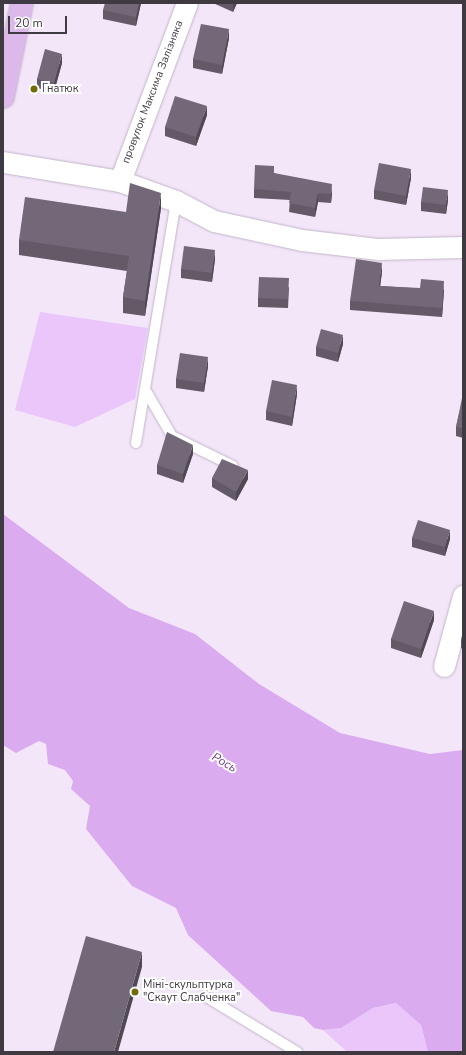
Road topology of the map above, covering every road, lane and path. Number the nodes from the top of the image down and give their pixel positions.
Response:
1 (22, 3) edge
2 (187, 3) edge
3 (3, 98) edge
4 (3, 162) edge
5 (120, 181) junction
6 (176, 201) junction
7 (463, 247) edge
8 (146, 391) junction
9 (136, 443) dead end
10 (240, 470) edge
11 (463, 596) edge
12 (444, 666) dead end
13 (205, 996) dead end
14 (297, 1052) edge

1 - 3 main road
2 - 5 street, провулок Максима Залізняка
4 - 5 street
5 - 6 street
6 - 7 street
6 - 8 lane
8 - 9 lane
8 - 10 lane
11 - 12 street
13 - 14 lane

